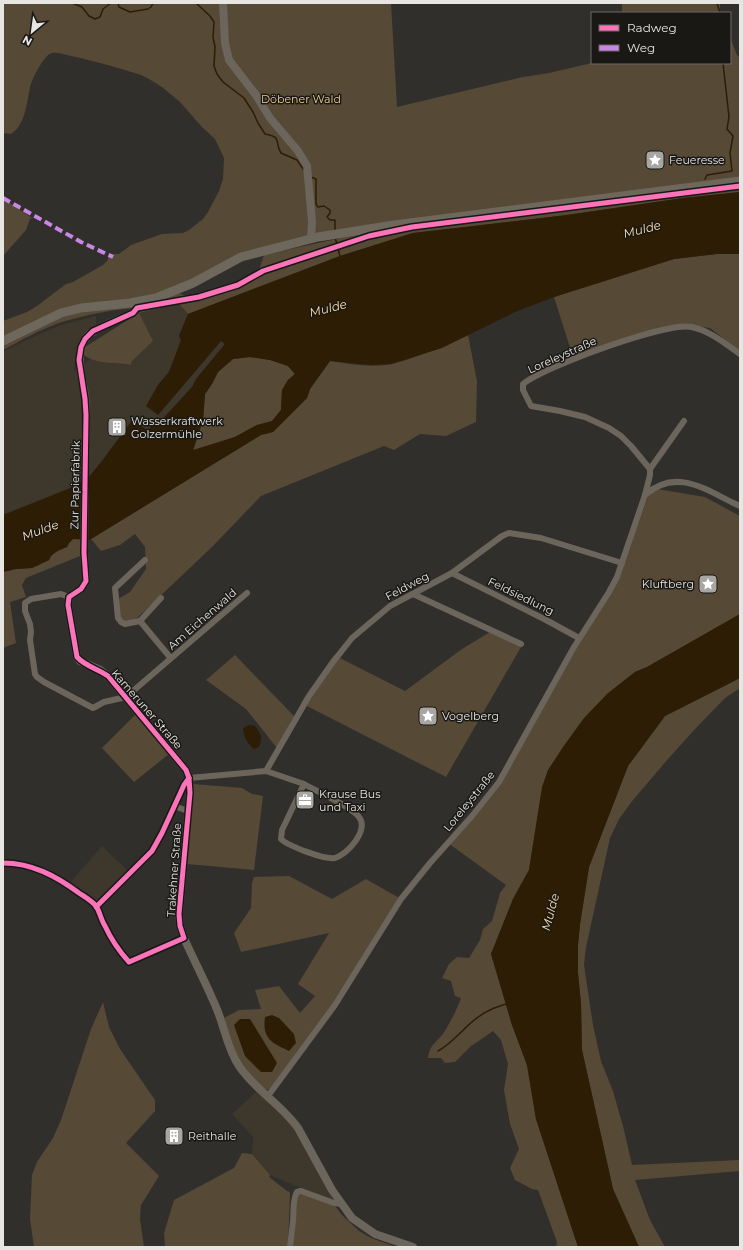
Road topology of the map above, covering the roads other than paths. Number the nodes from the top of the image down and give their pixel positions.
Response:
1 (223, 3) edge
2 (740, 181) edge
3 (312, 239) junction
4 (137, 302) junction
5 (3, 340) edge
6 (740, 354) edge
7 (684, 420) dead end
8 (650, 469) junction
9 (645, 495) junction
10 (740, 506) edge
11 (145, 560) dead end
12 (622, 562) junction
13 (452, 573) junction
14 (247, 593) dead end
15 (413, 594) junction
16 (69, 597) junction
17 (161, 598) dead end
18 (140, 621) junction
19 (579, 638) junction
20 (521, 644) dead end
21 (170, 660) junction
22 (126, 697) junction
23 (266, 771) junction
24 (189, 778) junction
25 (304, 784) junction
26 (174, 806) junction
27 (188, 811) junction
28 (3, 863) edge
29 (96, 907) junction
30 (184, 938) junction
31 (268, 1096) junction
32 (341, 1204) junction
33 (290, 1247) edge
34 (413, 1247) edge

1 - 3 street
2 - 3 main road
3 - 4 main road
4 - 5 main road
4 - 16 street, Zur Papierfabrik
6 - 8 street, Loreleystraße
7 - 8 street, Loreleystraße
8 - 9 street, Loreleystraße
9 - 10 street
9 - 12 street, Loreleystraße
11 - 18 street
12 - 13 street, Feldweg
12 - 19 street, Loreleystraße
13 - 15 street, Feldweg
13 - 19 street, Feldsiedlung
14 - 21 street, Am Eichenwald
15 - 20 street
15 - 23 street, Feldweg
16 - 22 street, Kameruner Straße
16 - 22 street
17 - 18 street
18 - 21 street, Am Eichenwald
19 - 31 street, Loreleystraße
21 - 22 street, Am Eichenwald
22 - 24 street, Kameruner Straße
23 - 24 street
23 - 25 street
24 - 26 street
24 - 27 street, Trakehner Straße
25 - 25 street
26 - 27 street
26 - 29 street
27 - 30 street, Trakehner Straße
28 - 29 street
29 - 30 street
30 - 31 street, Trakehner Straße
31 - 32 street, Trakehner Straße
32 - 33 street
32 - 34 street, Trakehner Straße

